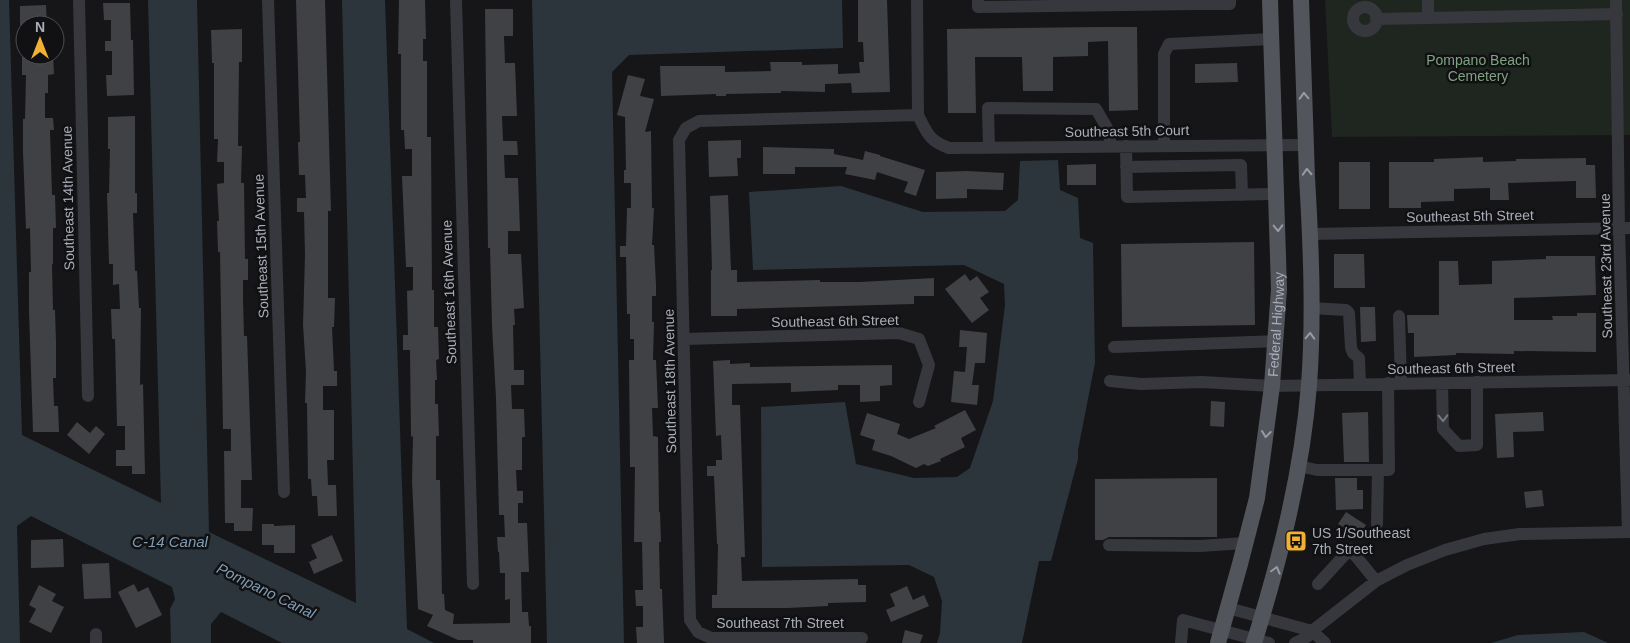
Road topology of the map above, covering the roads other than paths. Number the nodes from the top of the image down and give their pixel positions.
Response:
1 (79, 0) edge
2 (268, 0) edge
3 (456, 0) edge
4 (917, 0) edge
5 (978, 0) edge
6 (1230, 0) edge
7 (1270, 0) edge
8 (1301, 0) edge
9 (1428, 0) edge
10 (1616, 0) edge
11 (1196, 2) edge
12 (1100, 3) edge
13 (1617, 14) junction
14 (1428, 18) junction
15 (1376, 19) dead end
16 (1271, 39) junction
17 (918, 115) junction
18 (1276, 144) junction
19 (1306, 144) junction
20 (1110, 146) junction
21 (1126, 146) junction
22 (1164, 146) junction
23 (989, 148) junction
24 (1126, 167) junction
25 (1277, 194) junction
26 (1242, 195) junction
27 (1625, 228) edge
28 (1310, 234) junction
29 (1625, 268) edge
30 (1311, 308) junction
31 (1399, 316) dead end
32 (684, 339) junction
33 (1276, 341) junction
34 (1114, 347) dead end
35 (1627, 380) edge
36 (1110, 382) dead end
37 (1477, 382) junction
38 (1395, 383) junction
39 (1442, 383) junction
40 (1309, 384) junction
41 (1360, 384) junction
42 (1272, 386) junction
43 (88, 396) dead end
44 (919, 402) dead end
45 (1298, 466) junction
46 (1378, 470) junction
47 (1628, 475) edge
48 (284, 492) dead end
49 (1377, 524) dead end
50 (1629, 532) edge
51 (1246, 543) junction
52 (1109, 545) dead end
53 (1376, 581) junction
54 (473, 584) dead end
55 (1318, 584) dead end
56 (1228, 608) junction
57 (1262, 617) junction
58 (1312, 631) junction
59 (698, 632) joint
60 (1220, 636) edge
61 (862, 638) dead end
62 (1260, 642) edge
63 (1181, 643) edge
64 (1295, 643) edge
65 (1325, 643) edge

1 - 43 street, Southeast 14th Avenue
2 - 48 street, Southeast 15th Avenue
3 - 54 street, Southeast 16th Avenue
4 - 17 street
5 - 12 street
6 - 11 street
7 - 16 main road, Federal Highway
19 -> 8 main road
9 - 14 street
10 - 13 street, Southeast 23rd Avenue
11 - 12 street
13 - 14 street
13 - 27 street, Southeast 23rd Avenue
14 - 15 street
16 - 18 main road, Federal Highway
16 - 22 street
17 - 23 street, Southeast 5th Court
17 - 32 street, Southeast 18th Avenue
18 - 19 street, Southeast 5th Court
18 - 22 street, Southeast 5th Court
18 - 25 main road, Federal Highway
28 -> 19 main road
20 - 21 street, Southeast 5th Court
20 - 23 street, Southeast 5th Court
20 - 23 street
21 - 22 street, Southeast 5th Court
21 - 24 street
24 - 26 street
24 - 26 street
25 - 26 street
25 -> 33 main road, Federal Highway
27 - 28 street, Southeast 5th Street
27 - 29 street, Southeast 23rd Avenue
28 - 30 main road
29 - 35 street, Southeast 23rd Avenue
40 -> 30 main road
30 - 41 street
31 - 38 street
32 - 44 street, Southeast 6th Street
32 - 59 street, Southeast 18th Avenue
33 - 34 street
33 - 42 main road, Federal Highway
35 - 37 street, Southeast 6th Street
35 - 47 street, Southeast 23rd Avenue
36 - 42 street, Southeast 6th Street
37 - 39 street, Southeast 6th Street
39 -> 37 street
38 - 39 street, Southeast 6th Street
38 - 41 street, Southeast 6th Street
38 - 46 street
40 - 41 street, Southeast 6th Street
40 - 42 street, Southeast 6th Street
40 - 45 main road
42 -> 51 main road, Federal Highway
45 - 46 street
57 -> 45 main road
46 - 49 street
47 - 50 street, Southeast 23rd Avenue
50 - 53 street
51 - 52 street
51 - 56 main road, Federal Highway
53 - 55 street
53 - 58 street
56 - 57 street
56 - 60 main road, Federal Highway
57 - 58 street
57 - 62 main road
58 - 64 street
58 - 65 street
59 - 61 street, Southeast 7th Street
60 - 62 street
60 - 63 street

